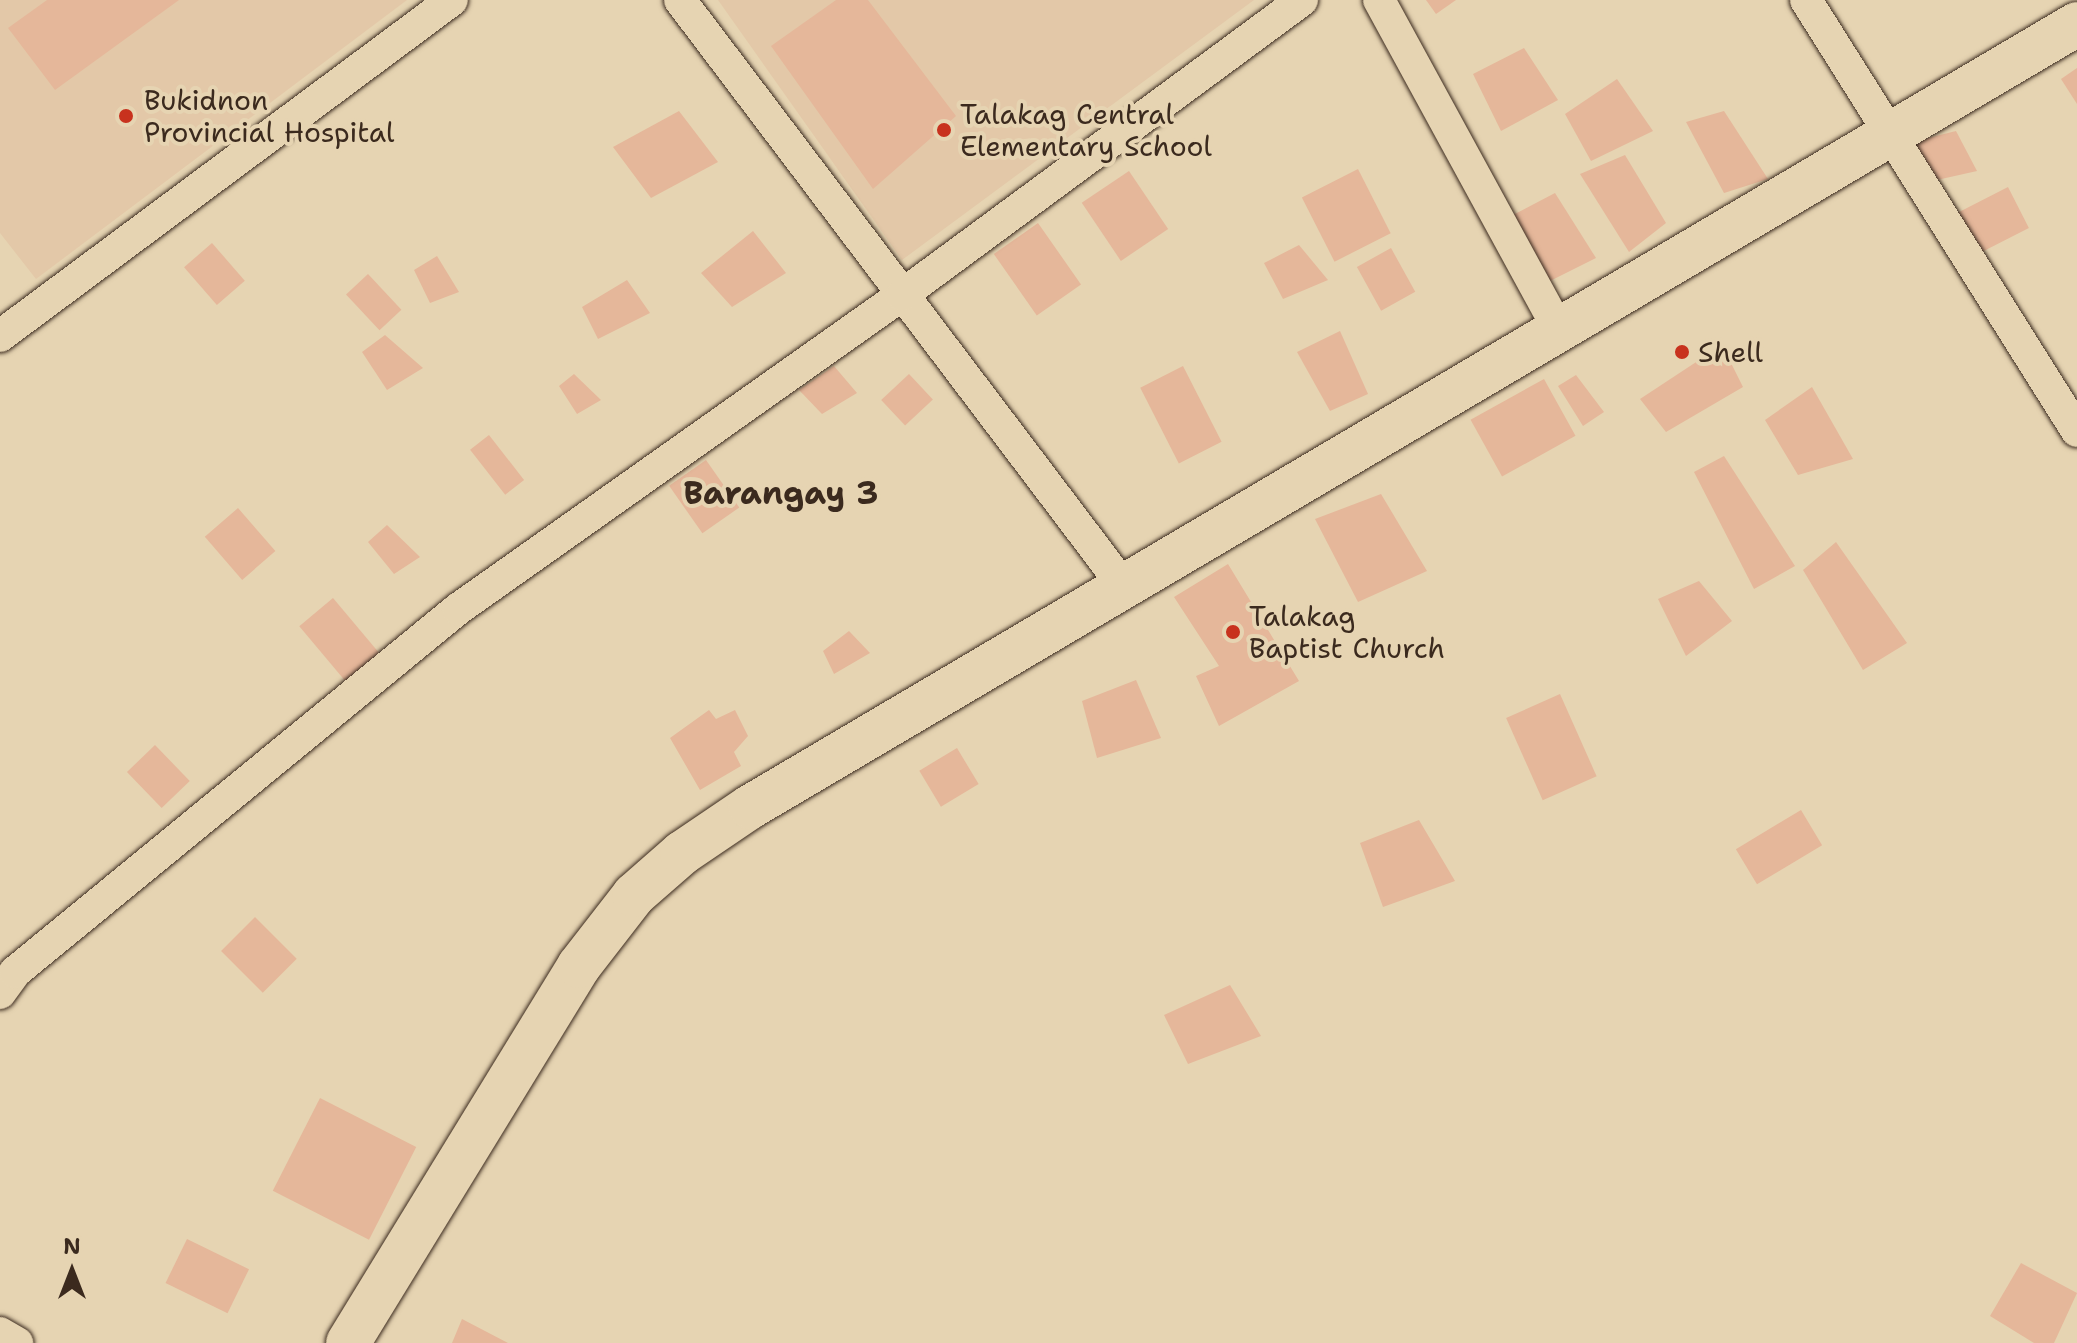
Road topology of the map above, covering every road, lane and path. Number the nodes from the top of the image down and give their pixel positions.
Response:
1 (452, 0) edge
2 (680, 0) edge
3 (1302, 0) edge
4 (1379, 0) edge
5 (1806, 0) edge
6 (2077, 24) edge
7 (1890, 136) junction
8 (902, 295) junction
9 (1561, 334) junction
10 (0, 336) edge
11 (2077, 431) edge
12 (1125, 588) junction
13 (5, 974) edge
14 (0, 1333) edge
15 (17, 1343) edge
16 (348, 1343) edge

1 - 10 street
2 - 8 street
3 - 8 street
4 - 9 street
5 - 7 street
6 - 7 main road
7 - 9 main road
7 - 11 street
8 - 12 street
8 - 13 street
9 - 12 main road
12 - 16 main road
14 - 15 street

